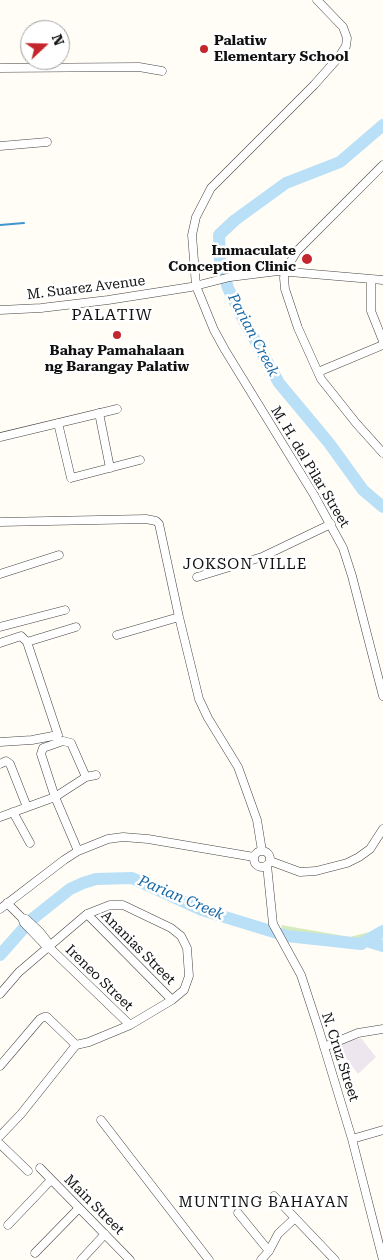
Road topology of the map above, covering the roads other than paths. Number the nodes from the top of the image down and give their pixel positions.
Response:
1 (317, 0) edge
2 (0, 68) edge
3 (162, 71) dead end
4 (47, 142) dead end
5 (0, 146) edge
6 (383, 165) edge
7 (284, 271) junction
8 (371, 279) junction
9 (383, 280) edge
10 (196, 286) junction
11 (0, 310) edge
12 (383, 341) edge
13 (383, 345) edge
14 (318, 372) junction
15 (117, 409) dead end
16 (100, 413) junction
17 (58, 423) junction
18 (0, 437) edge
19 (383, 453) edge
20 (140, 460) dead end
21 (110, 468) junction
22 (0, 522) edge
23 (331, 524) junction
24 (59, 555) dead end
25 (0, 574) edge
26 (197, 577) dead end
27 (64, 610) dead end
28 (179, 618) junction
29 (0, 627) edge
30 (76, 627) dead end
31 (117, 635) dead end
32 (27, 642) junction
33 (0, 643) edge
34 (383, 696) edge
35 (0, 742) edge
36 (0, 764) edge
37 (96, 775) dead end
38 (86, 777) junction
39 (56, 797) junction
40 (27, 807) junction
41 (13, 812) junction
42 (0, 817) edge
43 (383, 829) edge
44 (30, 843) dead end
45 (78, 851) junction
46 (262, 851) junction
47 (254, 857) junction
48 (268, 863) junction
49 (8, 903) junction
50 (0, 909) edge
51 (87, 914) junction
52 (49, 947) junction
53 (0, 994) edge
54 (172, 1000) junction
55 (130, 1025) junction
56 (383, 1029) edge
57 (76, 1045) junction
58 (324, 1047) junction
59 (0, 1066) edge
60 (102, 1120) dead end
61 (383, 1130) edge
62 (0, 1136) edge
63 (352, 1139) junction
64 (0, 1144) edge
65 (40, 1168) dead end
66 (28, 1171) dead end
67 (51, 1180) junction
68 (274, 1196) dead end
69 (79, 1208) junction
70 (238, 1213) dead end
71 (295, 1218) junction
72 (8, 1225) dead end
73 (105, 1234) junction
74 (269, 1251) junction
75 (35, 1253) dead end
76 (81, 1260) edge
77 (130, 1260) edge
78 (209, 1260) edge
79 (261, 1260) edge
80 (335, 1260) edge
81 (383, 1260) edge

1 - 10 street, M. H. del Pilar Street
2 - 3 street
4 - 5 street
6 - 7 street
7 - 8 street, M. Suarez Avenue
7 - 10 street, M. Suarez Avenue
7 - 14 street
8 - 9 street, M. Suarez Avenue
8 - 12 street
10 - 11 street, M. Suarez Avenue
10 - 23 street, M. H. del Pilar Street
13 - 14 street
14 - 19 street
15 - 16 street
16 - 17 street
16 - 21 street
17 - 18 street
17 - 21 street
20 - 21 street
22 - 28 street
23 - 26 street
23 - 34 street, M. H. del Pilar Street
24 - 25 street
27 - 29 street
28 - 31 street
28 - 46 street
30 - 32 street
32 - 33 street
32 - 35 street
36 - 40 street
37 - 38 street
38 - 39 street
38 - 39 street
39 - 40 street
39 - 45 street
40 - 41 street
41 - 42 street
41 - 44 street
43 - 48 street
45 - 47 street
45 - 49 street
46 - 47 street
46 - 48 street
47 - 48 street
48 - 58 street, N. Cruz Street
49 - 50 street
49 - 52 street, Ireneo Street
51 - 52 street
51 - 54 street, Ananias Street
51 - 54 street
52 - 53 street
52 - 55 street, Ireneo Street
54 - 55 street
55 - 57 street
56 - 58 street
57 - 59 street
57 - 62 street
58 - 63 street, N. Cruz Street
60 - 78 street
61 - 63 street
63 - 81 street, N. Cruz Street
64 - 66 street
65 - 67 street, Main Street
67 - 69 street, Main Street
67 - 72 street
68 - 71 street
69 - 73 street, Main Street
69 - 75 street
70 - 74 street
71 - 74 street
71 - 80 street
73 - 76 street
73 - 77 street, Main Street
74 - 79 street

